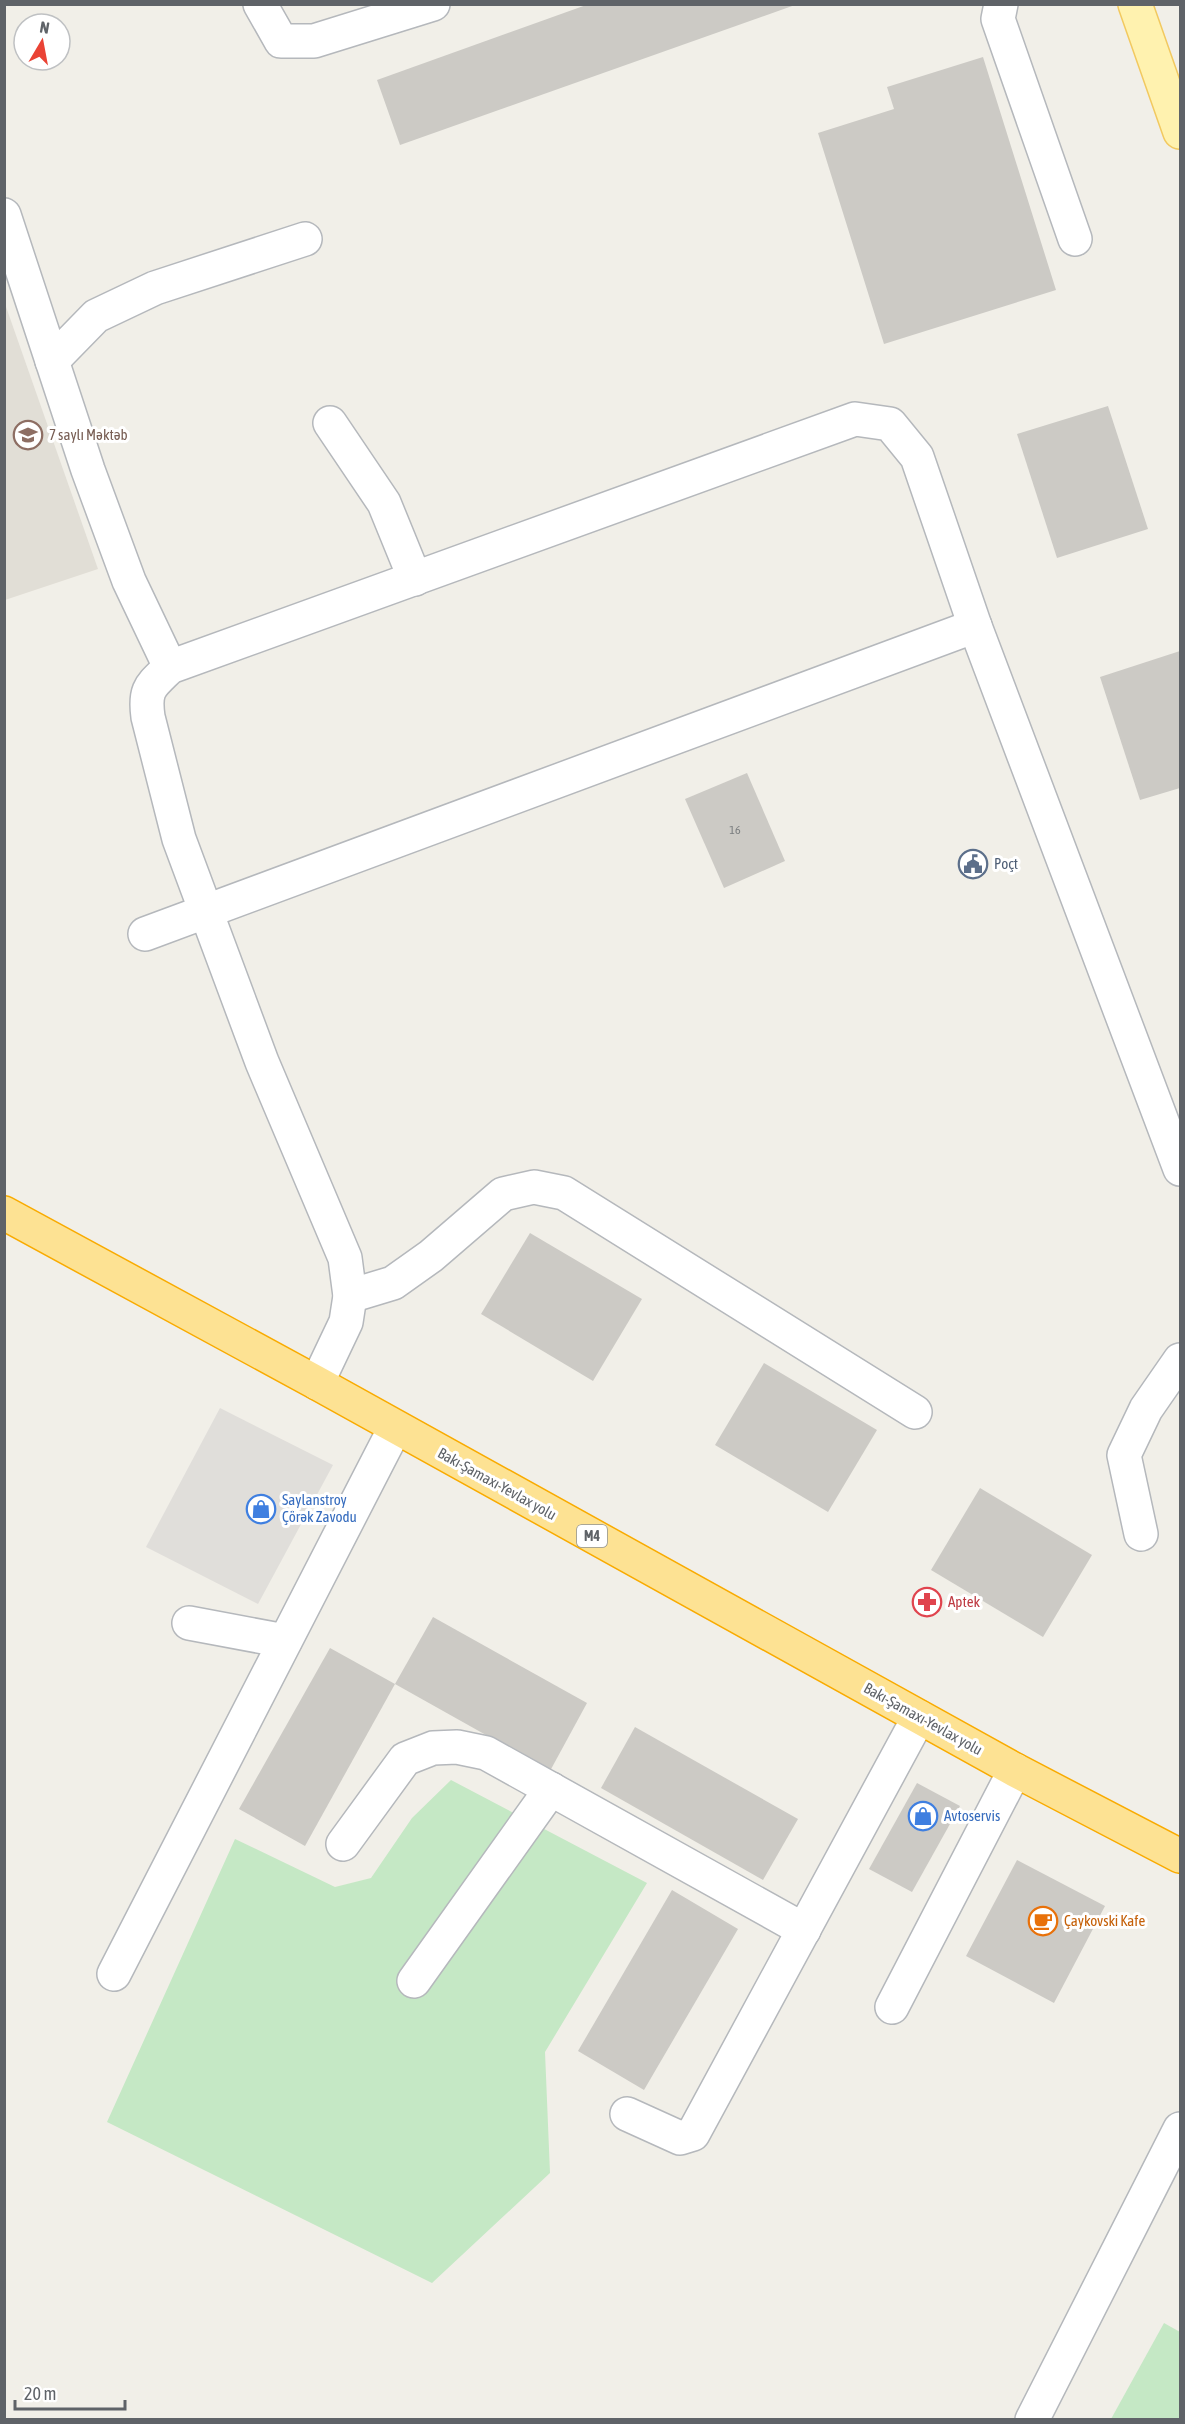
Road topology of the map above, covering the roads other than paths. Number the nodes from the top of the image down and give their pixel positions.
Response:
1 (260, 4) edge
2 (433, 4) edge
3 (1001, 4) edge
4 (1135, 4) edge
5 (1180, 132) edge
6 (4, 215) edge
7 (305, 239) dead end
8 (1075, 239) dead end
9 (52, 361) junction
10 (330, 423) dead end
11 (415, 579) junction
12 (975, 626) junction
13 (170, 667) junction
14 (206, 910) junction
15 (145, 934) dead end
16 (1180, 1169) edge
17 (4, 1213) edge
18 (351, 1296) junction
19 (1180, 1360) edge
20 (317, 1383) junction
21 (915, 1412) dead end
22 (395, 1428) junction
23 (1140, 1534) dead end
24 (189, 1623) dead end
25 (285, 1641) junction
26 (919, 1716) junction
27 (1015, 1770) junction
28 (551, 1789) junction
29 (343, 1844) dead end
30 (1180, 1857) edge
31 (804, 1930) junction
32 (114, 1974) dead end
33 (414, 1981) dead end
34 (891, 2007) dead end
35 (627, 2114) dead end
36 (1180, 2129) edge
37 (1032, 2420) edge

1 - 2 street
3 - 8 street
4 - 5 main road
6 - 9 street
7 - 9 street
9 - 13 street
10 - 11 street
11 - 12 street
11 - 13 street
12 - 14 street
12 - 16 street
13 - 14 street
14 - 15 street
14 - 18 street
17 - 20 highway, Bakı-Şamaxı-Yevlax yolu / M4
18 - 20 street
18 - 21 street
19 - 23 street
20 - 22 highway, Bakı-Şamaxı-Yevlax yolu / M4
22 - 25 street
22 - 26 highway, Bakı-Şamaxı-Yevlax yolu / M4
24 - 25 street
25 - 32 street
26 - 27 highway, Bakı-Şamaxı-Yevlax yolu / M4
26 - 31 street
27 - 30 highway, Bakı-Şamaxı-Yevlax yolu / M4
27 - 34 street
28 - 29 street
28 - 31 street
28 - 33 street
31 - 35 street
36 - 37 street

